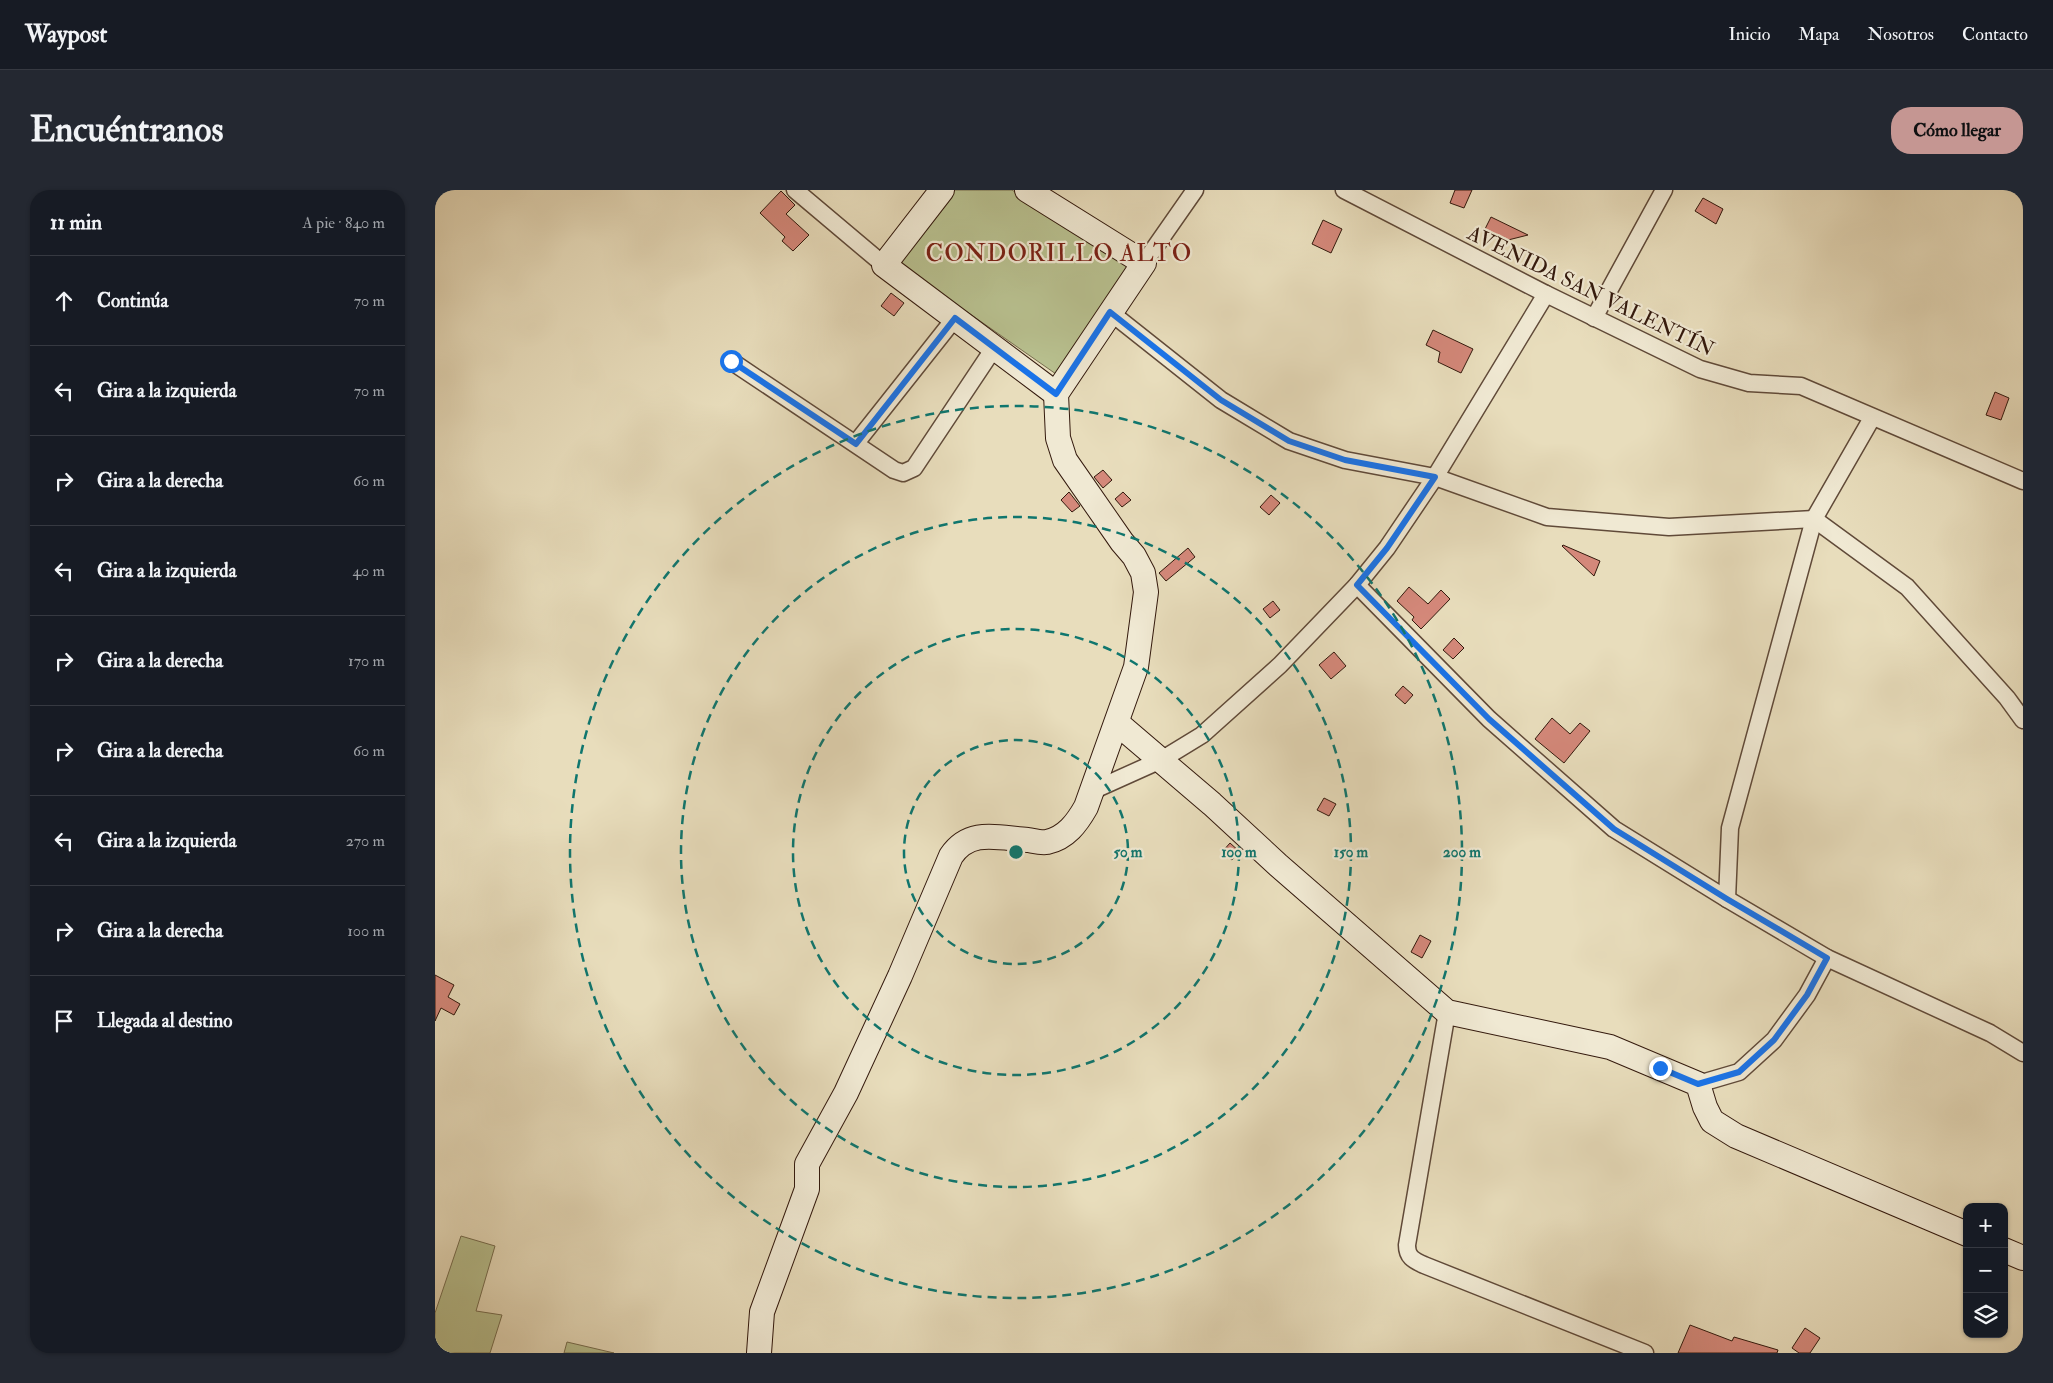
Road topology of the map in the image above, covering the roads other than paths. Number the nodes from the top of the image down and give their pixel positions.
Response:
1 (795, 190) edge
2 (942, 190) edge
3 (1027, 190) edge
4 (1195, 190) edge
5 (1344, 190) edge
6 (1664, 190) edge
7 (1144, 263) junction
8 (884, 265) junction
9 (1546, 294) junction
10 (1110, 312) junction
11 (955, 318) junction
12 (1594, 318) junction
13 (994, 348) junction
14 (731, 361) dead end
15 (1056, 394) junction
16 (1872, 418) junction
17 (856, 444) junction
18 (1435, 477) junction
19 (2023, 481) edge
20 (1814, 519) junction
21 (1357, 585) junction
22 (2023, 720) edge
23 (1117, 723) junction
24 (1161, 760) junction
25 (1092, 791) junction
26 (1727, 899) junction
27 (1827, 958) junction
28 (1447, 1012) junction
29 (2023, 1053) edge
30 (1698, 1084) junction
31 (1963, 1232) edge
32 (2008, 1252) edge
33 (2023, 1258) edge
34 (759, 1353) edge
35 (1645, 1353) edge

1 - 8 street
2 - 8 street
3 - 7 street
4 - 7 street
5 - 9 street, AVENIDA SAN VALENTÍN
6 - 12 street
7 - 10 street
8 - 11 street
9 - 12 street, AVENIDA SAN VALENTÍN
9 - 18 street
10 - 15 street
10 - 18 street
11 - 13 street
11 - 17 street
12 - 16 street, AVENIDA SAN VALENTÍN
13 - 15 street
13 - 17 street
14 - 17 street
15 - 23 street
16 - 19 street, AVENIDA SAN VALENTÍN
16 - 20 street
18 - 20 street
18 - 21 street
20 - 22 street
20 - 26 street
21 - 24 street
21 - 26 street
23 - 24 street
23 - 25 street
24 - 25 street
24 - 28 street
25 - 34 street
26 - 27 street
27 - 29 street
27 - 30 street
28 - 30 street
28 - 35 street
30 - 31 street
32 - 33 street

